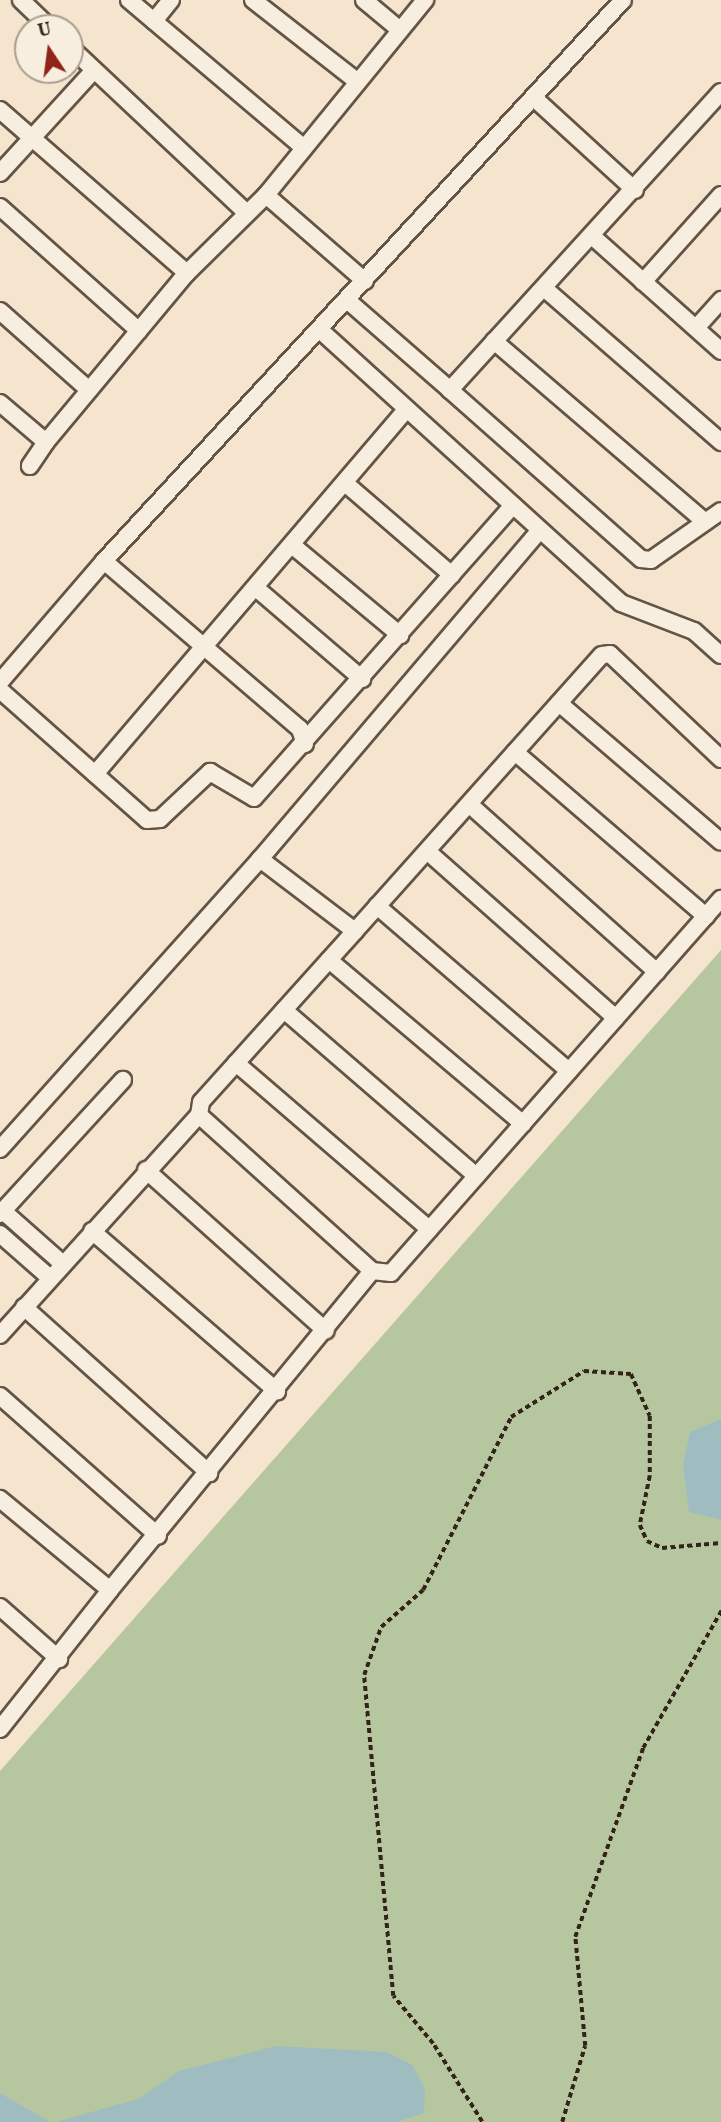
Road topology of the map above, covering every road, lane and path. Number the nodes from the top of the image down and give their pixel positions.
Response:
1 (21, 0) edge
2 (129, 0) edge
3 (171, 0) edge
4 (253, 0) edge
5 (364, 0) edge
6 (425, 0) edge
7 (623, 0) edge
8 (36, 14) edge
9 (154, 21) junction
10 (400, 30) junction
11 (84, 60) edge
12 (94, 70) junction
13 (358, 82) junction
14 (721, 92) edge
15 (533, 97) junction
16 (0, 110) edge
17 (32, 138) junction
18 (304, 148) junction
19 (0, 173) edge
20 (635, 190) junction
21 (266, 195) junction
22 (721, 195) edge
23 (0, 207) edge
24 (247, 214) junction
25 (592, 236) junction
26 (187, 273) junction
27 (365, 281) junction
28 (643, 282) junction
29 (544, 288) junction
30 (346, 300) junction
31 (721, 300) edge
32 (0, 311) edge
33 (696, 328) junction
34 (320, 330) junction
35 (139, 331) junction
36 (494, 341) junction
37 (721, 351) edge
38 (89, 390) junction
39 (450, 390) junction
40 (0, 403) edge
41 (407, 409) junction
42 (46, 442) junction
43 (721, 442) edge
44 (30, 466) dead end
45 (345, 483) junction
46 (513, 505) junction
47 (721, 512) edge
48 (705, 523) junction
49 (540, 530) junction
50 (292, 545) junction
51 (104, 561) junction
52 (452, 575) junction
53 (256, 588) junction
54 (400, 635) junction
55 (205, 647) junction
56 (721, 656) edge
57 (362, 679) junction
58 (0, 682) edge
59 (0, 690) edge
60 (559, 703) junction
61 (305, 744) junction
62 (515, 752) junction
63 (721, 759) edge
64 (94, 774) junction
65 (469, 804) junction
66 (721, 842) edge
67 (426, 851) junction
68 (260, 859) junction
69 (721, 900) edge
70 (377, 906) junction
71 (706, 916) junction
72 (355, 931) junction
73 (329, 960) junction
74 (657, 972) junction
75 (284, 1010) junction
76 (616, 1018) junction
77 (236, 1063) junction
78 (569, 1071) junction
79 (123, 1080) dead end
80 (199, 1115) junction
81 (523, 1124) junction
82 (0, 1149) edge
83 (146, 1170) junction
84 (477, 1176) junction
85 (1, 1213) edge
86 (429, 1230) junction
87 (92, 1231) junction
88 (0, 1234) edge
89 (63, 1264) junction
90 (372, 1271) junction
91 (50, 1278) junction
92 (24, 1307) junction
93 (326, 1331) junction
94 (0, 1335) edge
95 (277, 1391) junction
96 (0, 1396) edge
97 (209, 1473) junction
98 (0, 1499) edge
99 (158, 1536) junction
100 (721, 1543) edge
101 (110, 1590) junction
102 (0, 1607) edge
103 (721, 1611) edge
104 (59, 1659) junction
105 (3, 1720) edge
106 (482, 2122) edge
107 (562, 2122) edge

1 - 8 street
2 - 9 street
3 - 9 street
4 - 13 street
5 - 10 street
6 - 10 street
7 - 15 street
9 - 18 street
10 - 13 street
11 - 12 street
12 - 17 street
12 - 24 street
13 - 18 street
14 - 20 street
15 - 20 street
15 - 27 street
16 - 17 street
17 - 19 street
17 - 26 street
18 - 21 street
20 - 25 street
21 - 24 street
21 - 27 street
22 - 28 street
23 - 35 street
24 - 26 street
25 - 28 street
25 - 29 street
26 - 35 street
27 - 30 street
28 - 33 street
29 - 36 street
29 - 43 street
30 - 34 street
30 - 39 street
31 - 33 street
32 - 38 street
33 - 37 street
34 - 41 street
34 - 51 street
35 - 38 street
36 - 39 street
36 - 48 street
38 - 42 street
39 - 48 street
40 - 42 street
41 - 45 street
41 - 46 street
42 - 44 street
45 - 50 street
45 - 52 street
46 - 49 street
46 - 52 street
47 - 48 street
49 - 56 street
49 - 68 street
50 - 53 street
50 - 54 street
51 - 55 street
51 - 58 street
52 - 54 street
53 - 55 street
53 - 57 street
54 - 57 street
55 - 61 street
55 - 64 street
57 - 61 street
59 - 64 street
60 - 62 street
60 - 63 street
60 - 66 street
61 - 64 street
62 - 65 street
62 - 71 street
65 - 67 street
65 - 74 street
67 - 70 street
67 - 76 street
68 - 72 street
68 - 82 street
69 - 71 street
70 - 72 street
70 - 78 street
71 - 74 street
72 - 73 street
73 - 75 street
73 - 81 street
74 - 76 street
75 - 77 street
75 - 84 street
76 - 78 street
77 - 80 street
77 - 86 street
78 - 81 street
79 - 85 street
80 - 83 street
80 - 90 street
81 - 84 street
83 - 87 street
83 - 93 street
84 - 86 street
85 - 89 street
86 - 90 street
87 - 89 street
87 - 95 street
88 - 91 street
89 - 91 street
90 - 93 street
91 - 92 street
92 - 94 street
92 - 97 street
93 - 95 street
95 - 97 street
96 - 99 street
97 - 99 street
98 - 101 street
99 - 101 street
100 - 106 path
101 - 104 street
102 - 104 street
103 - 107 path
104 - 105 street

